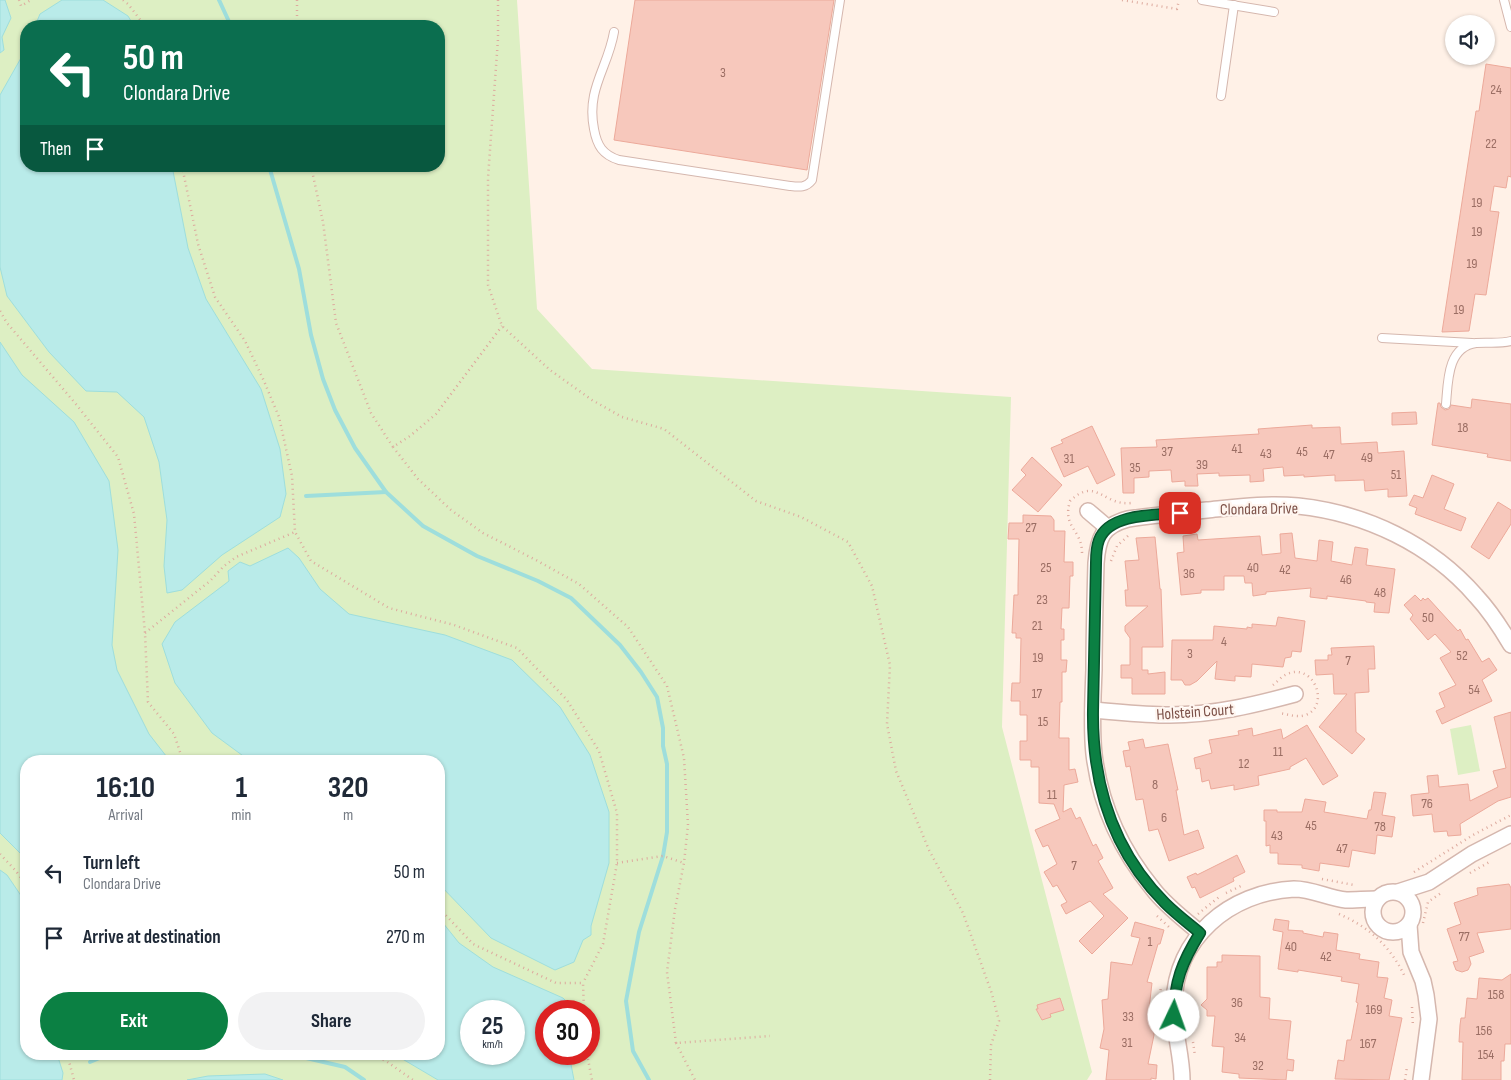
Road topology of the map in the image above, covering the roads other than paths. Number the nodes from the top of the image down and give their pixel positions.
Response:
1 (840, 0) edge
2 (1202, 0) edge
3 (1504, 0) edge
4 (1234, 5) junction
5 (1274, 12) dead end
6 (1511, 27) edge
7 (614, 32) dead end
8 (1221, 96) dead end
9 (1382, 338) dead end
10 (1511, 341) edge
11 (1475, 343) junction
12 (1446, 404) dead end
13 (1088, 511) dead end
14 (1108, 528) junction
15 (1511, 645) edge
16 (1295, 694) dead end
17 (1093, 710) junction
18 (1511, 834) edge
19 (1429, 882) junction
20 (1398, 892) junction
21 (1376, 898) junction
22 (1345, 900) junction
23 (1413, 907) junction
24 (1374, 920) junction
25 (1415, 926) junction
26 (1389, 932) junction
27 (1200, 933) junction
28 (1411, 952) junction
29 (1182, 1080) edge
30 (1421, 1080) edge

1 - 7 lane
2 - 4 lane
3 - 6 lane
4 - 5 lane
4 - 8 lane
9 - 11 lane
10 - 11 lane
11 - 12 lane
13 - 14 street
14 - 15 street, Clondara Drive
14 - 17 street
16 - 17 street, Holstein Court
17 - 27 street
18 - 19 street
19 - 20 street
19 - 23 street
20 - 21 street
20 - 23 street
21 - 22 street
21 - 24 street
22 - 24 street
22 - 27 street
23 - 25 street
24 - 26 street
25 - 26 street
25 - 28 street
26 - 28 street
27 - 29 street
28 - 30 street

